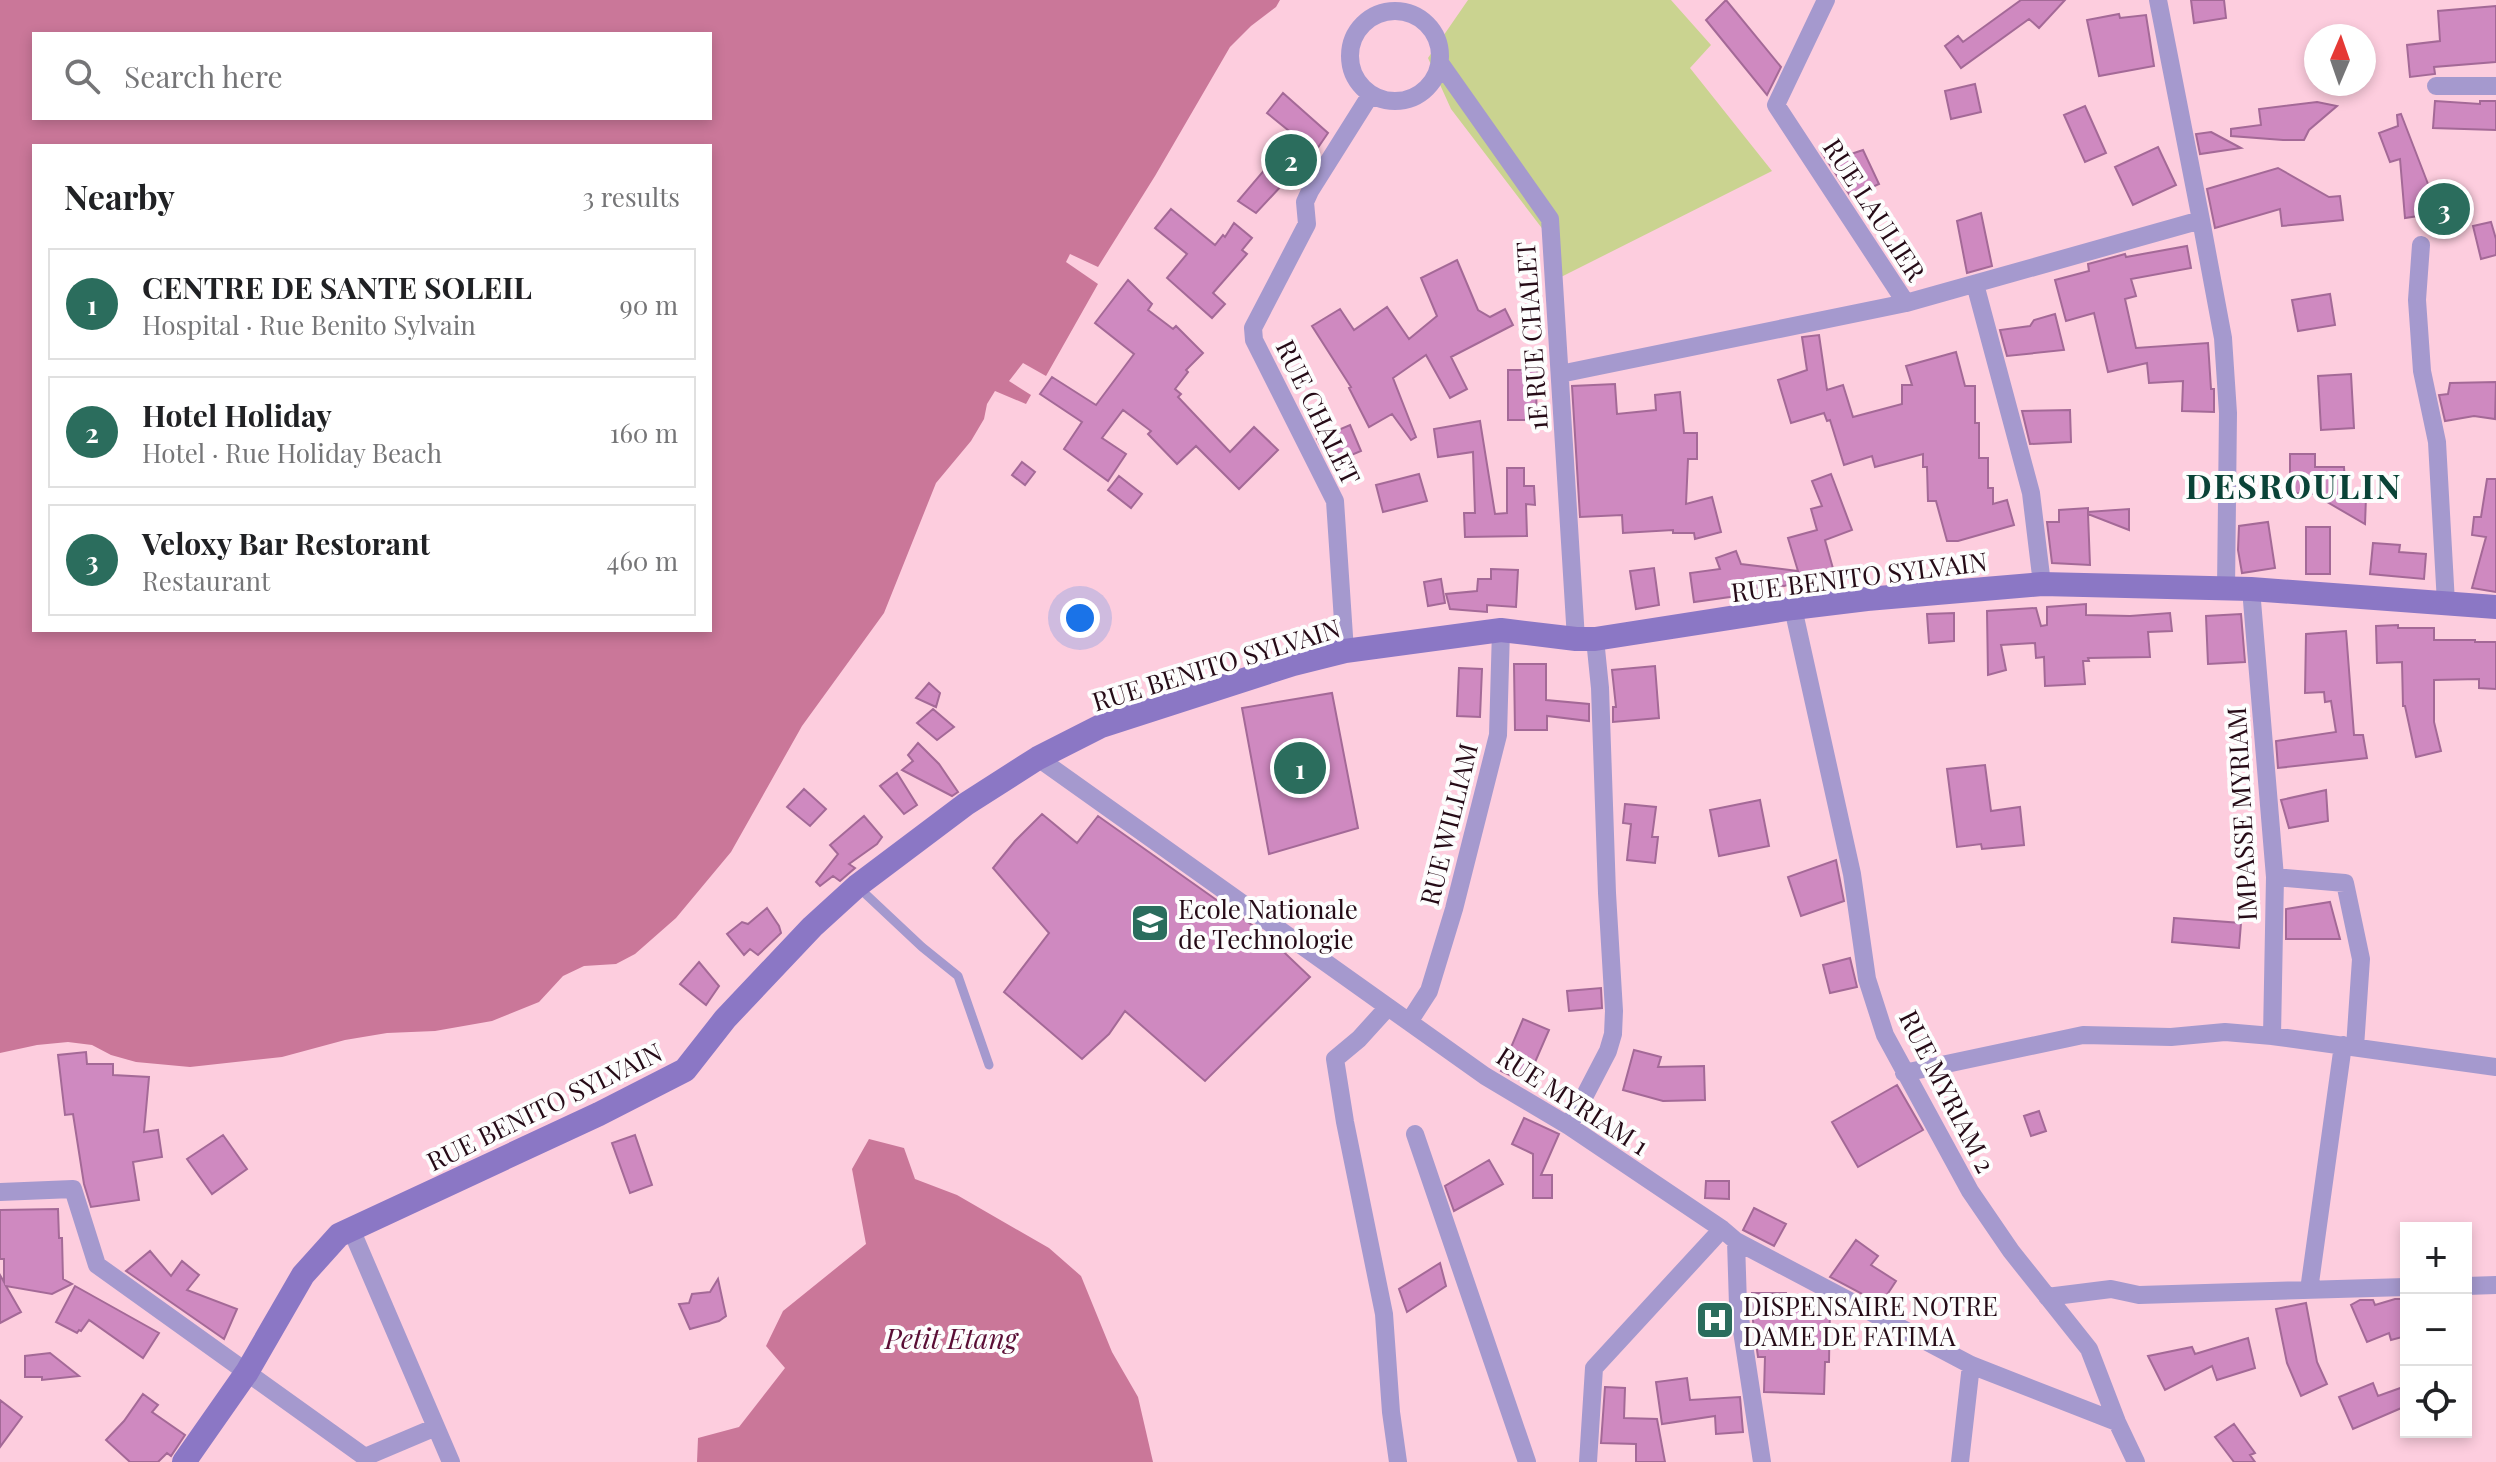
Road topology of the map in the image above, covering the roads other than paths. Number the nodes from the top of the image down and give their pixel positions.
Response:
1 (1826, 0) edge
2 (2158, 0) edge
3 (1417, 7) edge
4 (1440, 63) junction
5 (2436, 86) dead end
6 (2496, 86) edge
7 (1371, 94) junction
8 (2201, 220) junction
9 (2421, 245) dead end
10 (1975, 284) junction
11 (1906, 303) junction
12 (1560, 374) junction
13 (2042, 584) junction
14 (2226, 589) junction
15 (2251, 589) junction
16 (2446, 603) junction
17 (2496, 607) edge
18 (1793, 608) junction
19 (1501, 630) junction
20 (1586, 639) junction
21 (1345, 651) junction
22 (1038, 758) junction
23 (2275, 877) junction
24 (857, 886) junction
25 (1388, 1007) junction
26 (1409, 1022) junction
27 (2272, 1036) junction
28 (2349, 1046) junction
29 (989, 1065) dead end
30 (2496, 1067) edge
31 (1904, 1073) junction
32 (1569, 1126) junction
33 (1415, 1134) dead end
34 (0, 1192) edge
35 (351, 1229) junction
36 (1729, 1235) junction
37 (2496, 1285) edge
38 (2472, 1286) edge
39 (2400, 1287) edge
40 (2309, 1290) junction
41 (2047, 1297) junction
42 (1971, 1365) junction
43 (247, 1372) junction
44 (2117, 1422) junction
45 (436, 1427) junction
46 (184, 1462) edge
47 (451, 1462) edge
48 (1398, 1462) edge
49 (1527, 1462) edge
50 (1588, 1462) edge
51 (1762, 1462) edge
52 (1960, 1462) edge
53 (2136, 1462) edge

1 - 11 street, RUE LAULIER
2 - 8 street
3 - 4 street
3 - 7 street
4 - 7 street
4 - 12 street, 1E RUE CHALET
5 - 6 street
7 - 21 street, RUE CHALET
8 - 10 street
8 - 14 street
9 - 16 street
10 - 11 street
10 - 13 street
11 - 12 street, RUE LAULIER
12 - 20 street, 1E RUE CHALET
13 - 14 main road, RUE BENITO SYLVAIN
13 - 18 main road, RUE BENITO SYLVAIN
14 - 15 main road, RUE BENITO SYLVAIN
15 - 16 main road, RUE BENITO SYLVAIN
15 - 23 street, IMPASSE MYRIAM
16 - 17 main road, RUE BENITO SYLVAIN
18 - 20 main road, RUE BENITO SYLVAIN
18 - 31 street, RUE MYRIAM 2
19 - 20 main road, RUE BENITO SYLVAIN
19 - 21 main road, RUE BENITO SYLVAIN
19 - 26 street, RUE WILLIAM
20 - 32 street, 1E RUE CHALET
21 - 22 main road, RUE BENITO SYLVAIN
22 - 24 main road, RUE BENITO SYLVAIN
22 - 25 street, RUE MYRIAM 1
23 - 27 street, IMPASSE MYRIAM
23 - 28 street
24 - 29 lane
24 - 35 main road, RUE BENITO SYLVAIN
25 - 26 street, RUE MYRIAM 1
25 - 48 street
26 - 32 street, RUE MYRIAM 1
27 - 28 street
27 - 31 street
28 - 30 street
28 - 40 street
31 - 41 street, RUE MYRIAM 2
32 - 36 street, RUE MYRIAM 1
33 - 49 street
34 - 43 street
35 - 43 main road, RUE BENITO SYLVAIN
35 - 45 street
36 - 42 street, RUE MYRIAM 1
36 - 50 street
36 - 51 street
37 - 38 street
39 - 40 street
40 - 41 street
41 - 44 street, RUE MYRIAM 2
42 - 44 street, RUE MYRIAM 1
42 - 52 street
43 - 45 street
43 - 46 main road, RUE BENITO SYLVAIN
44 - 53 street, RUE MYRIAM 2
45 - 47 street

